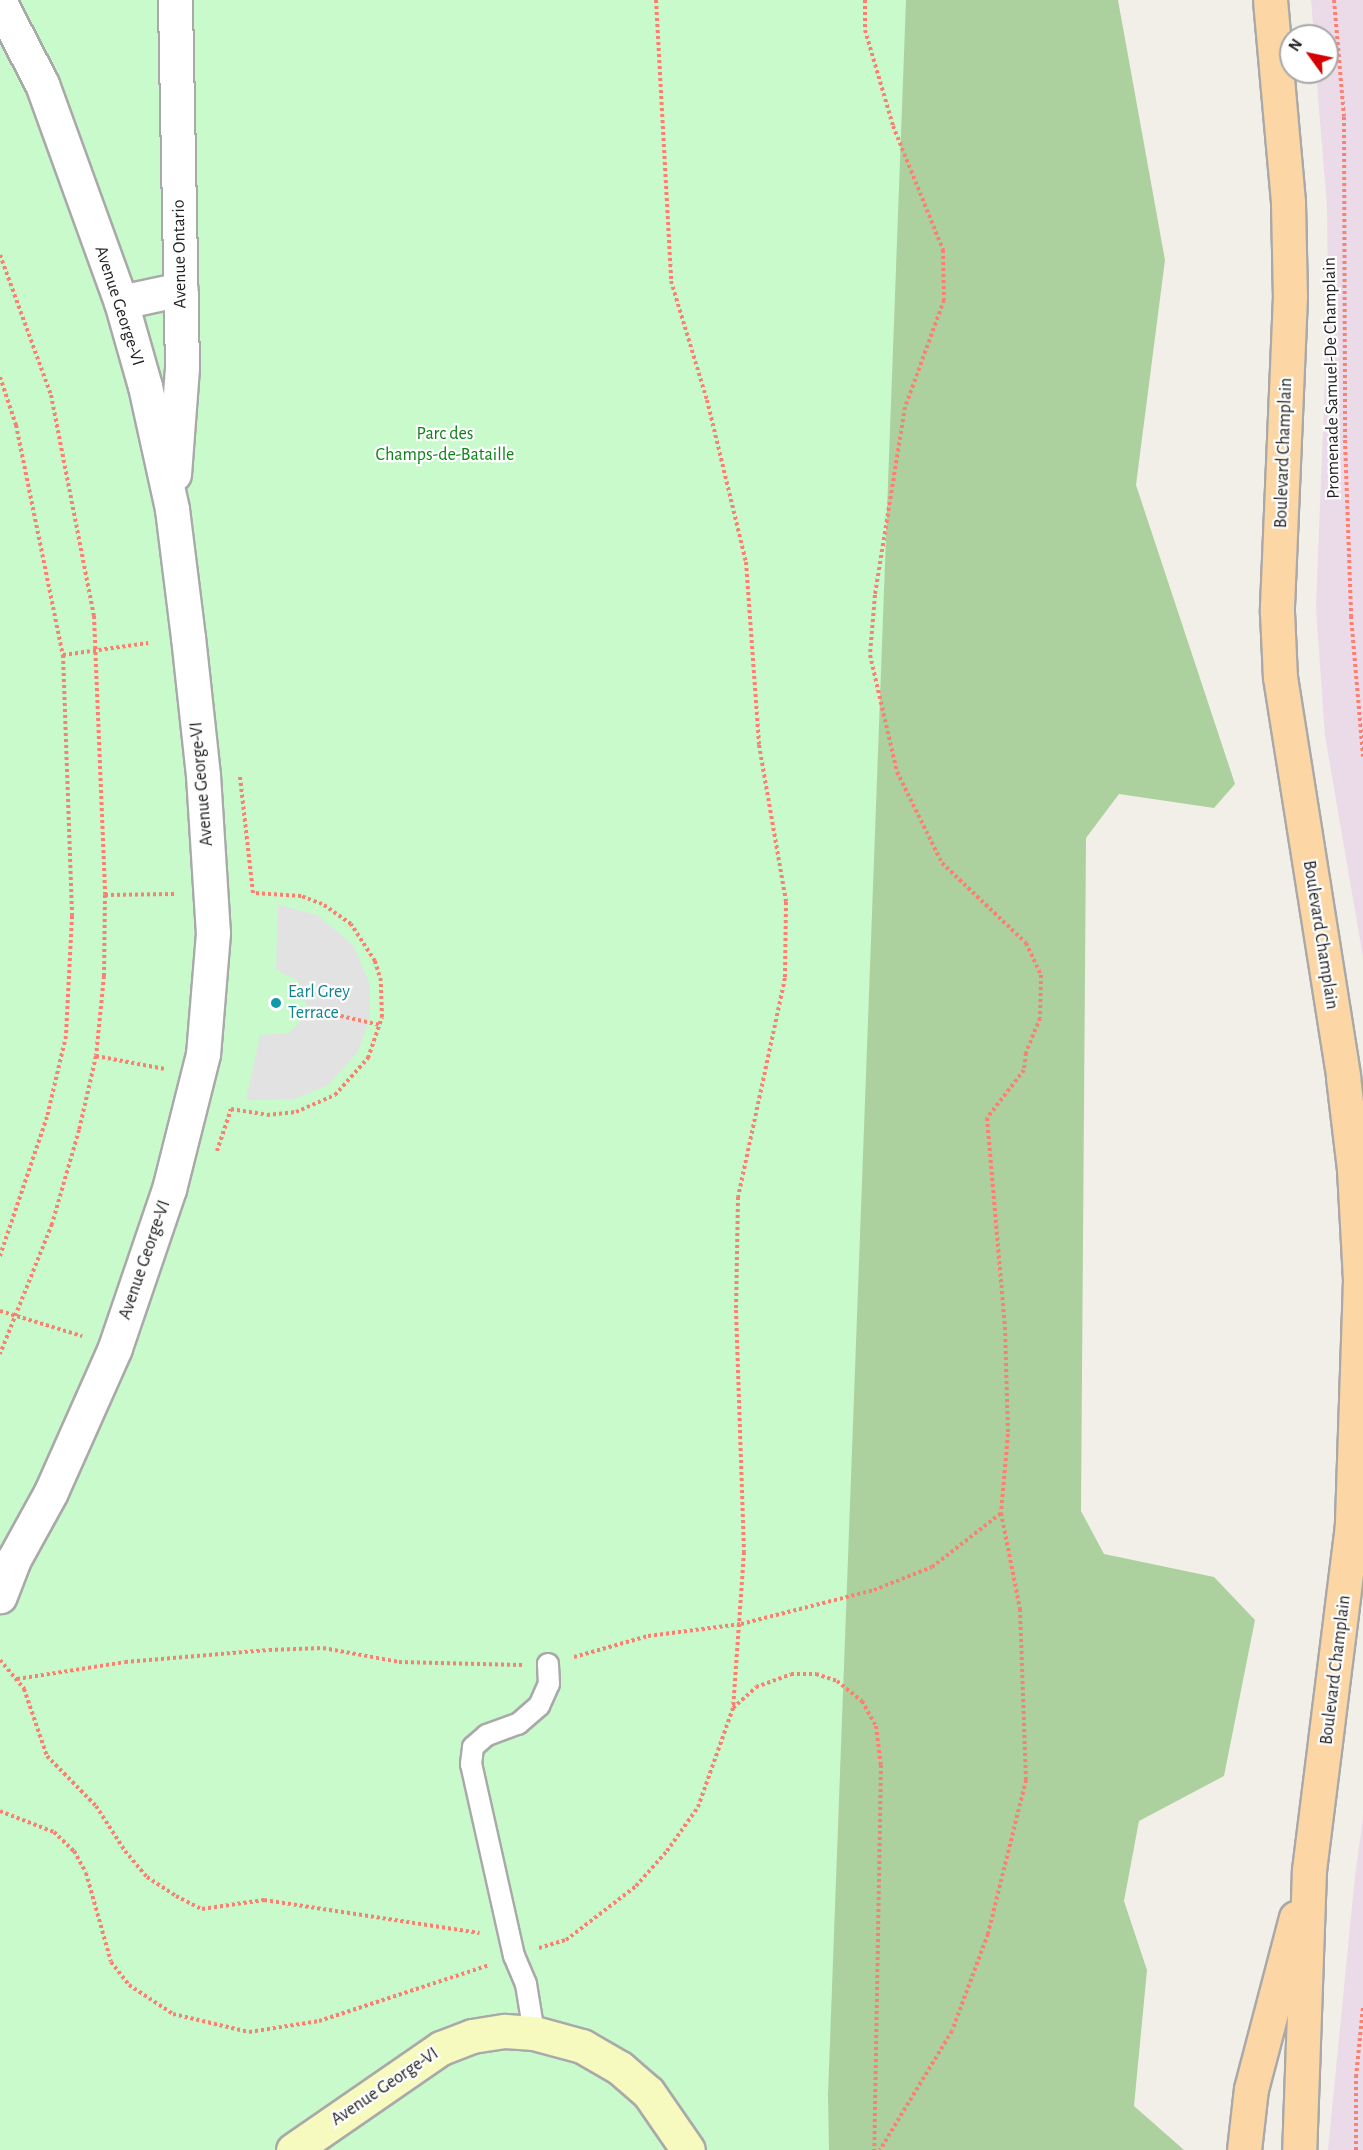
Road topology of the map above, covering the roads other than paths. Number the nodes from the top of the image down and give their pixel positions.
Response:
1 (176, 0) edge
2 (1270, 0) edge
3 (0, 3) edge
4 (181, 289) junction
5 (121, 302) junction
6 (172, 509) junction
7 (7, 1567) edge
8 (0, 1596) edge
9 (548, 1664) road end
10 (1309, 1870) junction
11 (534, 2033) junction
12 (293, 2150) edge
13 (688, 2150) edge
14 (1244, 2150) edge
15 (1299, 2150) edge

1 - 4 street, Avenue Ontario
2 - 10 main road, Boulevard Champlain
3 - 5 street, Avenue George-VI
4 - 5 street
4 - 6 street, Avenue Ontario
5 - 6 street, Avenue George-VI
6 - 7 street, Avenue George-VI
7 - 8 street, Avenue George-VI
9 - 11 lane
10 - 14 main road, Boulevard Champlain
10 - 15 main road, Boulevard Champlain
11 - 12 street, Avenue George-VI
11 - 13 street, Avenue George-VI

